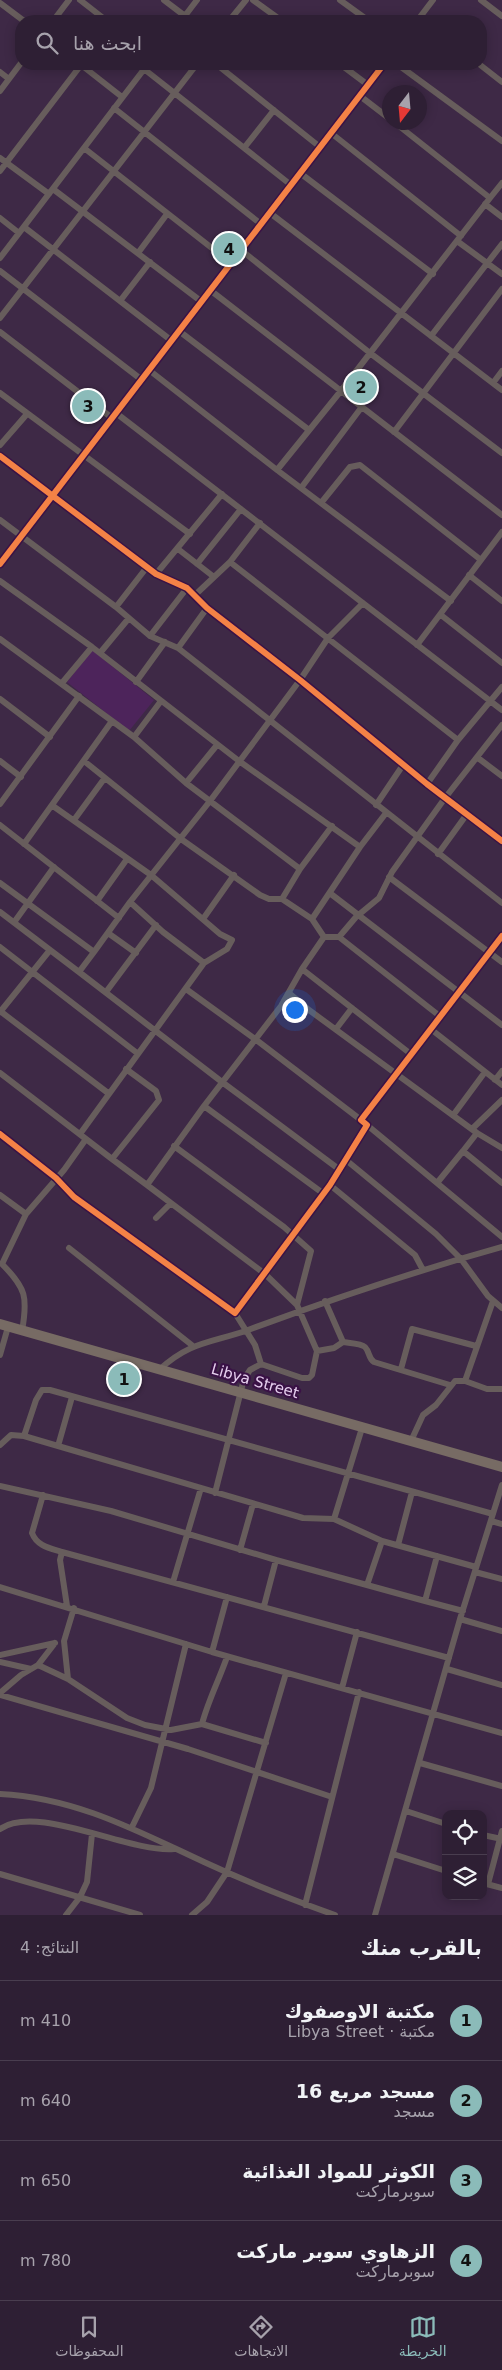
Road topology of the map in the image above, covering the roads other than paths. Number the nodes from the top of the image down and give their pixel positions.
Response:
1 (70, 0) edge
2 (80, 0) edge
3 (164, 0) edge
4 (197, 0) edge
5 (246, 0) edge
6 (253, 0) edge
7 (340, 0) edge
8 (423, 0) edge
9 (481, 0) edge
10 (431, 2) edge
11 (0, 3) edge
12 (16, 15) edge
13 (59, 15) edge
14 (99, 15) edge
15 (180, 15) edge
16 (185, 15) edge
17 (234, 15) edge
18 (274, 15) edge
19 (360, 15) edge
20 (423, 15) edge
21 (502, 16) edge
22 (16, 70) edge
23 (76, 70) edge
24 (87, 70) edge
25 (144, 70) edge
26 (149, 70) edge
27 (191, 70) edge
28 (224, 70) edge
29 (348, 70) edge
30 (379, 70) edge
31 (405, 70) edge
32 (487, 70) edge
33 (0, 72) edge
34 (9, 79) junction
35 (502, 82) edge
36 (368, 84) junction
37 (0, 91) edge
38 (174, 93) junction
39 (360, 96) junction
40 (122, 97) junction
41 (114, 108) junction
42 (274, 110) junction
43 (382, 113) edge
44 (404, 130) edge
45 (144, 132) junction
46 (331, 133) junction
47 (502, 140) edge
48 (320, 147) junction
49 (84, 148) junction
50 (244, 148) junction
51 (3, 160) edge
52 (0, 170) edge
53 (114, 171) junction
54 (300, 173) junction
55 (502, 183) edge
56 (291, 185) junction
57 (51, 191) junction
58 (490, 198) junction
59 (486, 204) junction
60 (82, 211) junction
61 (270, 213) junction
62 (167, 214) junction
63 (502, 217) edge
64 (0, 218) edge
65 (261, 224) junction
66 (24, 227) junction
67 (19, 233) junction
68 (459, 239) junction
69 (502, 244) edge
70 (53, 249) junction
71 (241, 250) junction
72 (138, 253) junction
73 (0, 258) edge
74 (150, 262) junction
75 (231, 263) junction
76 (488, 264) junction
77 (0, 272) edge
78 (432, 274) junction
79 (502, 274) edge
80 (23, 289) junction
81 (502, 289) edge
82 (210, 290) junction
83 (120, 301) junction
84 (202, 302) junction
85 (402, 314) junction
86 (0, 318) edge
87 (179, 331) junction
88 (0, 332) edge
89 (431, 336) junction
90 (172, 341) junction
91 (453, 352) junction
92 (370, 353) junction
93 (149, 370) junction
94 (502, 371) edge
95 (142, 380) junction
96 (493, 383) junction
97 (502, 390) edge
98 (340, 392) junction
99 (0, 393) edge
100 (423, 393) junction
101 (362, 408) junction
102 (27, 414) junction
103 (114, 415) junction
104 (309, 430) junction
105 (394, 432) junction
106 (0, 445) edge
107 (502, 453) edge
108 (0, 456) edge
109 (83, 456) junction
110 (276, 470) junction
111 (301, 488) junction
112 (222, 494) junction
113 (53, 496) junction
114 (321, 503) junction
115 (241, 509) junction
116 (502, 516) edge
117 (0, 520) edge
118 (260, 523) junction
119 (190, 534) junction
120 (501, 535) edge
121 (21, 536) junction
122 (178, 549) junction
123 (480, 560) junction
124 (230, 562) junction
125 (0, 564) edge
126 (198, 564) junction
127 (147, 567) junction
128 (156, 574) junction
129 (469, 576) junction
130 (214, 577) junction
131 (0, 581) edge
132 (187, 588) junction
133 (195, 595) junction
134 (451, 601) junction
135 (502, 601) edge
136 (363, 602) junction
137 (116, 606) junction
138 (207, 608) junction
139 (441, 614) junction
140 (129, 618) junction
141 (150, 636) junction
142 (328, 638) junction
143 (0, 639) edge
144 (165, 642) junction
145 (417, 645) junction
146 (92, 646) junction
147 (178, 648) junction
148 (100, 653) junction
149 (502, 663) edge
150 (300, 680) junction
151 (136, 682) junction
152 (62, 683) junction
153 (502, 687) edge
154 (79, 696) junction
155 (0, 699) edge
156 (161, 701) junction
157 (490, 701) junction
158 (502, 710) edge
159 (269, 720) junction
160 (112, 721) junction
161 (502, 725) edge
162 (50, 737) junction
163 (134, 737) junction
164 (458, 740) junction
165 (217, 745) junction
166 (478, 758) junction
167 (0, 761) edge
168 (84, 761) junction
169 (239, 761) junction
170 (403, 765) junction
171 (502, 776) edge
172 (21, 777) junction
173 (104, 779) junction
174 (186, 783) junction
175 (427, 784) junction
176 (445, 798) junction
177 (210, 801) junction
178 (0, 804) edge
179 (376, 805) junction
180 (52, 806) junction
181 (386, 814) junction
182 (467, 814) junction
183 (74, 820) junction
184 (0, 825) edge
185 (332, 826) junction
186 (417, 838) junction
187 (181, 839) junction
188 (502, 841) edge
189 (24, 844) junction
190 (360, 847) junction
191 (438, 854) junction
192 (127, 860) junction
193 (54, 867) junction
194 (300, 869) junction
195 (151, 875) junction
196 (234, 876) junction
197 (389, 877) junction
198 (0, 883) edge
199 (331, 894) junction
200 (282, 899) junction
201 (97, 901) junction
202 (130, 902) junction
203 (28, 903) junction
204 (502, 903) edge
205 (0, 912) edge
206 (359, 914) junction
207 (119, 918) junction
208 (203, 919) junction
209 (312, 919) junction
210 (15, 921) junction
211 (156, 925) junction
212 (108, 933) junction
213 (502, 936) edge
214 (339, 937) junction
215 (324, 938) junction
216 (0, 947) edge
217 (50, 950) junction
218 (94, 952) junction
219 (489, 952) junction
220 (136, 953) junction
221 (502, 962) edge
222 (204, 963) junction
223 (302, 969) junction
224 (32, 972) junction
225 (79, 972) junction
226 (186, 989) junction
227 (106, 992) junction
228 (458, 992) junction
229 (289, 993) junction
230 (352, 1008) junction
231 (0, 1011) edge
232 (441, 1016) junction
233 (502, 1025) edge
234 (336, 1029) junction
235 (155, 1030) junction
236 (432, 1030) junction
237 (255, 1039) junction
238 (137, 1053) junction
239 (412, 1054) junction
240 (126, 1069) junction
241 (502, 1071) edge
242 (0, 1072) edge
243 (485, 1072) junction
244 (397, 1074) junction
245 (495, 1080) junction
246 (222, 1082) junction
247 (502, 1085) edge
248 (108, 1093) junction
249 (502, 1100) edge
250 (204, 1106) junction
251 (454, 1114) junction
252 (360, 1120) junction
253 (367, 1125) junction
254 (474, 1131) junction
255 (0, 1134) edge
256 (80, 1134) junction
257 (86, 1139) junction
258 (174, 1146) junction
259 (502, 1149) edge
260 (462, 1151) junction
261 (112, 1159) junction
262 (346, 1160) junction
263 (340, 1170) junction
264 (56, 1178) junction
265 (437, 1182) junction
266 (502, 1183) edge
267 (147, 1185) junction
268 (330, 1185) junction
269 (324, 1194) junction
270 (0, 1195) edge
271 (170, 1204) junction
272 (26, 1214) junction
273 (156, 1218) dead end
274 (294, 1235) junction
275 (502, 1237) edge
276 (502, 1247) edge
277 (70, 1248) dead end
278 (460, 1259) junction
279 (1, 1263) edge
280 (423, 1270) junction
281 (265, 1274) junction
282 (325, 1301) junction
283 (492, 1301) junction
284 (298, 1307) junction
285 (502, 1308) edge
286 (235, 1313) junction
287 (4, 1326) edge
288 (22, 1331) junction
289 (246, 1331) junction
290 (344, 1342) junction
291 (193, 1346) junction
292 (476, 1346) junction
293 (317, 1351) junction
294 (0, 1355) edge
295 (261, 1364) junction
296 (401, 1369) junction
297 (159, 1370) junction
298 (465, 1381) junction
299 (450, 1385) junction
300 (502, 1388) edge
301 (240, 1392) junction
302 (72, 1397) junction
303 (362, 1428) junction
304 (24, 1436) junction
305 (228, 1439) junction
306 (411, 1442) junction
307 (0, 1445) edge
308 (58, 1446) junction
309 (502, 1467) edge
310 (348, 1474) junction
311 (502, 1485) edge
312 (0, 1486) edge
313 (201, 1488) junction
314 (412, 1492) junction
315 (215, 1493) junction
316 (42, 1496) junction
317 (253, 1504) junction
318 (492, 1518) junction
319 (334, 1519) junction
320 (502, 1524) edge
321 (187, 1534) junction
322 (382, 1541) junction
323 (398, 1545) junction
324 (240, 1550) junction
325 (62, 1552) junction
326 (437, 1556) junction
327 (276, 1560) junction
328 (476, 1569) junction
329 (502, 1579) edge
330 (173, 1582) junction
331 (367, 1585) junction
332 (0, 1587) edge
333 (227, 1597) junction
334 (425, 1601) junction
335 (264, 1606) junction
336 (70, 1607) junction
337 (463, 1611) junction
338 (460, 1619) junction
339 (502, 1631) edge
340 (357, 1632) junction
341 (64, 1641) junction
342 (55, 1643) junction
343 (186, 1644) junction
344 (212, 1652) junction
345 (0, 1655) edge
346 (227, 1657) junction
347 (449, 1658) junction
348 (0, 1662) edge
349 (38, 1665) junction
350 (31, 1669) junction
351 (447, 1669) junction
352 (286, 1673) junction
353 (68, 1679) junction
354 (502, 1685) edge
355 (342, 1688) junction
356 (358, 1692) junction
357 (0, 1694) edge
358 (434, 1714) junction
359 (202, 1724) junction
360 (165, 1730) junction
361 (502, 1733) edge
362 (163, 1742) junction
363 (266, 1743) junction
364 (420, 1763) junction
365 (258, 1773) junction
366 (502, 1786) edge
367 (0, 1794) edge
368 (332, 1797) junction
369 (406, 1811) junction
370 (442, 1823) edge
371 (132, 1827) junction
372 (0, 1829) edge
373 (502, 1831) edge
374 (92, 1834) junction
375 (487, 1836) edge
376 (501, 1839) edge
377 (175, 1848) junction
378 (393, 1854) junction
379 (442, 1871) edge
380 (227, 1872) junction
381 (0, 1874) edge
382 (487, 1881) edge
383 (487, 1884) edge
384 (502, 1888) edge
385 (80, 1897) junction
386 (305, 1904) junction
387 (66, 1915) edge
388 (139, 1915) edge
389 (192, 1915) edge
390 (335, 1915) edge
391 (375, 1915) edge

1 - 13 street
2 - 14 street
3 - 15 street
4 - 16 street
5 - 17 street
6 - 18 street
7 - 19 street
8 - 10 street
9 - 21 street
10 - 20 street
11 - 12 street
22 - 34 street
23 - 51 street
24 - 40 street
25 - 40 street
26 - 38 street
27 - 38 street
28 - 42 street
29 - 36 street
30 - 36 street
31 - 47 street
32 - 35 street
33 - 34 street
34 - 37 street
36 - 39 street
38 - 45 street
38 - 50 street
39 - 43 street
39 - 46 street
40 - 41 street
41 - 45 street
41 - 49 street
42 - 48 street
42 - 50 street
44 - 58 street
45 - 53 street
45 - 65 street
46 - 48 street
46 - 68 street
48 - 54 street
49 - 53 street
49 - 57 street
50 - 56 street
51 - 52 street
51 - 57 street
53 - 60 street
53 - 62 street
54 - 56 street
54 - 78 street
55 - 58 street
56 - 61 street
57 - 60 street
57 - 66 street
58 - 59 street
59 - 63 street
59 - 68 street
60 - 70 street
60 - 72 street
61 - 65 street
61 - 85 street
62 - 72 street
62 - 75 street
64 - 67 street
65 - 71 street
66 - 67 street
66 - 70 street
67 - 73 street
68 - 76 street
68 - 78 street
69 - 76 street
70 - 80 street
70 - 83 street
71 - 75 street
71 - 92 street
72 - 74 street
74 - 83 street
74 - 84 street
75 - 82 street
76 - 79 street
76 - 89 street
77 - 80 street
78 - 85 street
80 - 86 street
80 - 95 street
81 - 91 street
82 - 84 street
82 - 98 street
83 - 90 street
84 - 87 street
85 - 89 street
85 - 92 street
87 - 90 street
87 - 104 street
88 - 103 street
89 - 91 street
90 - 93 street
91 - 96 street
91 - 100 street
92 - 98 street
92 - 100 street
93 - 95 street
93 - 110 street
94 - 96 street
95 - 103 street
96 - 97 street
98 - 101 street
98 - 104 street
99 - 102 street
100 - 105 street
100 - 107 street
101 - 105 street
101 - 111 street
102 - 106 street
102 - 109 street
103 - 109 street
103 - 112 street
104 - 110 street
105 - 116 street
108 - 113 street
109 - 113 street
109 - 119 street
110 - 111 street
111 - 114 street
112 - 115 street
112 - 119 street
113 - 121 street
113 - 127 street
114 - 123 street
114 - 134 street
115 - 118 street
115 - 126 street
117 - 121 street
118 - 124 street
118 - 136 street
119 - 122 street
120 - 123 street
121 - 125 street
121 - 137 street
122 - 126 street
122 - 128 street
123 - 129 street
124 - 130 street
124 - 142 street
126 - 130 street
127 - 128 street
127 - 137 street
128 - 132 street
129 - 134 street
129 - 135 street
130 - 133 street
131 - 146 street
132 - 133 street
132 - 141 street
133 - 138 street
134 - 139 street
136 - 142 street
136 - 145 street
137 - 140 street
138 - 147 street
138 - 150 street
139 - 145 street
139 - 149 street
140 - 141 street
140 - 148 street
141 - 144 street
142 - 150 street
142 - 164 street
143 - 152 street
144 - 147 street
144 - 151 street
145 - 157 street
146 - 148 street
146 - 152 street
147 - 159 street
148 - 151 street
150 - 159 street
150 - 170 street
151 - 156 street
152 - 154 street
153 - 157 street
154 - 160 street
154 - 162 street
155 - 162 street
156 - 163 street
156 - 165 street
157 - 158 street
157 - 164 street
159 - 169 street
159 - 179 street
160 - 163 street
160 - 168 street
161 - 166 street
162 - 172 street
163 - 174 street
164 - 175 street
165 - 169 street
165 - 174 street
166 - 171 street
166 - 176 street
167 - 172 street
168 - 173 street
168 - 180 street
169 - 177 street
169 - 185 street
170 - 175 street
170 - 179 street
172 - 178 street
173 - 183 street
173 - 187 street
174 - 177 street
175 - 176 street
176 - 182 street
176 - 186 street
177 - 187 street
177 - 194 street
179 - 181 street
180 - 183 street
180 - 189 street
181 - 186 street
181 - 190 street
182 - 188 street
182 - 191 street
183 - 192 street
184 - 189 street
185 - 190 street
185 - 194 street
186 - 191 street
186 - 197 street
187 - 195 street
187 - 196 street
189 - 193 street
190 - 199 street
191 - 204 street
192 - 195 street
192 - 201 street
193 - 201 street
193 - 203 street
194 - 200 street
195 - 202 street
195 - 208 street
196 - 200 street
196 - 208 street
197 - 206 street
197 - 219 street
198 - 203 street
199 - 206 street
199 - 209 street
200 - 209 street
201 - 207 street
202 - 207 street
202 - 211 street
203 - 210 street
203 - 218 street
205 - 210 street
206 - 214 street
206 - 228 street
207 - 212 street
208 - 222 street
209 - 215 street
210 - 217 street
211 - 220 street
211 - 222 street
212 - 218 street
212 - 220 street
213 - 219 street
214 - 215 street
214 - 232 street
215 - 223 street
216 - 224 street
217 - 224 street
217 - 225 street
218 - 225 street
219 - 221 street
219 - 228 street
220 - 227 street
222 - 226 street
223 - 229 street
223 - 230 street
224 - 231 street
224 - 238 street
225 - 227 street
226 - 235 street
226 - 237 street
227 - 235 street
228 - 232 street
228 - 233 street
229 - 234 street
229 - 237 street
230 - 234 street
230 - 239 street
231 - 248 street
232 - 236 street
234 - 244 street
235 - 238 street
235 - 246 street
236 - 239 street
236 - 243 street
237 - 246 street
237 - 252 street
238 - 240 street
239 - 244 street
240 - 248 street
240 - 261 street
241 - 245 street
242 - 256 street
243 - 245 street
243 - 251 street
244 - 251 street
244 - 252 street
245 - 247 street
246 - 250 street
246 - 263 street
248 - 256 street
249 - 254 street
250 - 258 street
250 - 269 street
251 - 254 street
252 - 253 street
253 - 262 street
253 - 265 street
254 - 259 street
254 - 260 street
255 - 264 street
256 - 257 street
257 - 261 street
257 - 264 street
258 - 267 street
258 - 274 street
260 - 265 street
260 - 266 street
261 - 267 street
262 - 263 street
262 - 278 street
263 - 268 street
264 - 272 street
264 - 286 street
265 - 275 street
267 - 271 street
268 - 269 street
268 - 280 street
269 - 274 street
270 - 272 street
271 - 273 street
271 - 281 street
272 - 279 street
274 - 281 street
274 - 284 street
276 - 278 street
277 - 291 street
278 - 280 street
278 - 283 street
279 - 288 street
280 - 282 street
281 - 284 street
281 - 286 street
282 - 284 street
282 - 290 street
283 - 285 street
283 - 292 street
284 - 289 street
284 - 293 street
286 - 289 street
287 - 288 highway, Libya Street
287 - 294 street
288 - 297 highway, Libya Street
289 - 291 street
289 - 295 street
290 - 293 street
290 - 296 street
291 - 297 street
292 - 296 street
292 - 298 street
293 - 295 street
295 - 301 street
296 - 299 street
297 - 301 highway, Libya Street
298 - 299 street
298 - 300 street
299 - 306 street
301 - 303 highway, Libya Street
301 - 305 street
302 - 304 street
302 - 305 street
302 - 308 street
303 - 306 highway, Libya Street
303 - 310 street
304 - 307 street
304 - 308 street
305 - 310 street
305 - 315 street
306 - 309 highway, Libya Street
308 - 313 street
310 - 314 street
310 - 319 street
311 - 318 street
312 - 316 street
313 - 315 street
313 - 321 street
314 - 318 street
314 - 323 street
315 - 317 street
316 - 321 street
316 - 325 street
317 - 319 street
317 - 324 street
318 - 320 street
318 - 328 street
319 - 322 street
321 - 324 street
321 - 330 street
322 - 323 street
322 - 331 street
323 - 326 street
324 - 327 street
325 - 330 street
325 - 336 street
326 - 328 street
326 - 334 street
327 - 331 street
327 - 335 street
328 - 329 street
328 - 337 street
330 - 333 street
331 - 334 street
332 - 336 street
333 - 335 street
333 - 344 street
334 - 337 street
335 - 340 street
336 - 341 street
336 - 343 street
337 - 338 street
338 - 339 street
338 - 347 street
340 - 347 street
340 - 355 street
341 - 342 street
341 - 353 street
342 - 345 street
342 - 349 street
343 - 344 street
343 - 360 street
344 - 346 street
346 - 352 street
346 - 359 street
347 - 351 street
348 - 350 street
349 - 350 street
349 - 353 street
350 - 357 street
351 - 354 street
351 - 358 street
352 - 355 street
352 - 363 street
353 - 360 street
355 - 356 street
356 - 358 street
356 - 368 street
357 - 362 street
358 - 361 street
358 - 364 street
359 - 360 street
359 - 363 street
360 - 362 street
362 - 365 street
362 - 371 street
363 - 365 street
364 - 366 street
364 - 369 street
365 - 368 street
365 - 380 street
367 - 371 street
368 - 386 street
369 - 370 street
369 - 378 street
371 - 377 street
372 - 374 street
373 - 376 street
374 - 377 street
374 - 385 street
375 - 376 street
376 - 382 street
377 - 380 street
378 - 379 street
378 - 391 street
380 - 386 street
380 - 389 street
381 - 385 street
383 - 384 street
385 - 387 street
385 - 388 street
386 - 390 street

